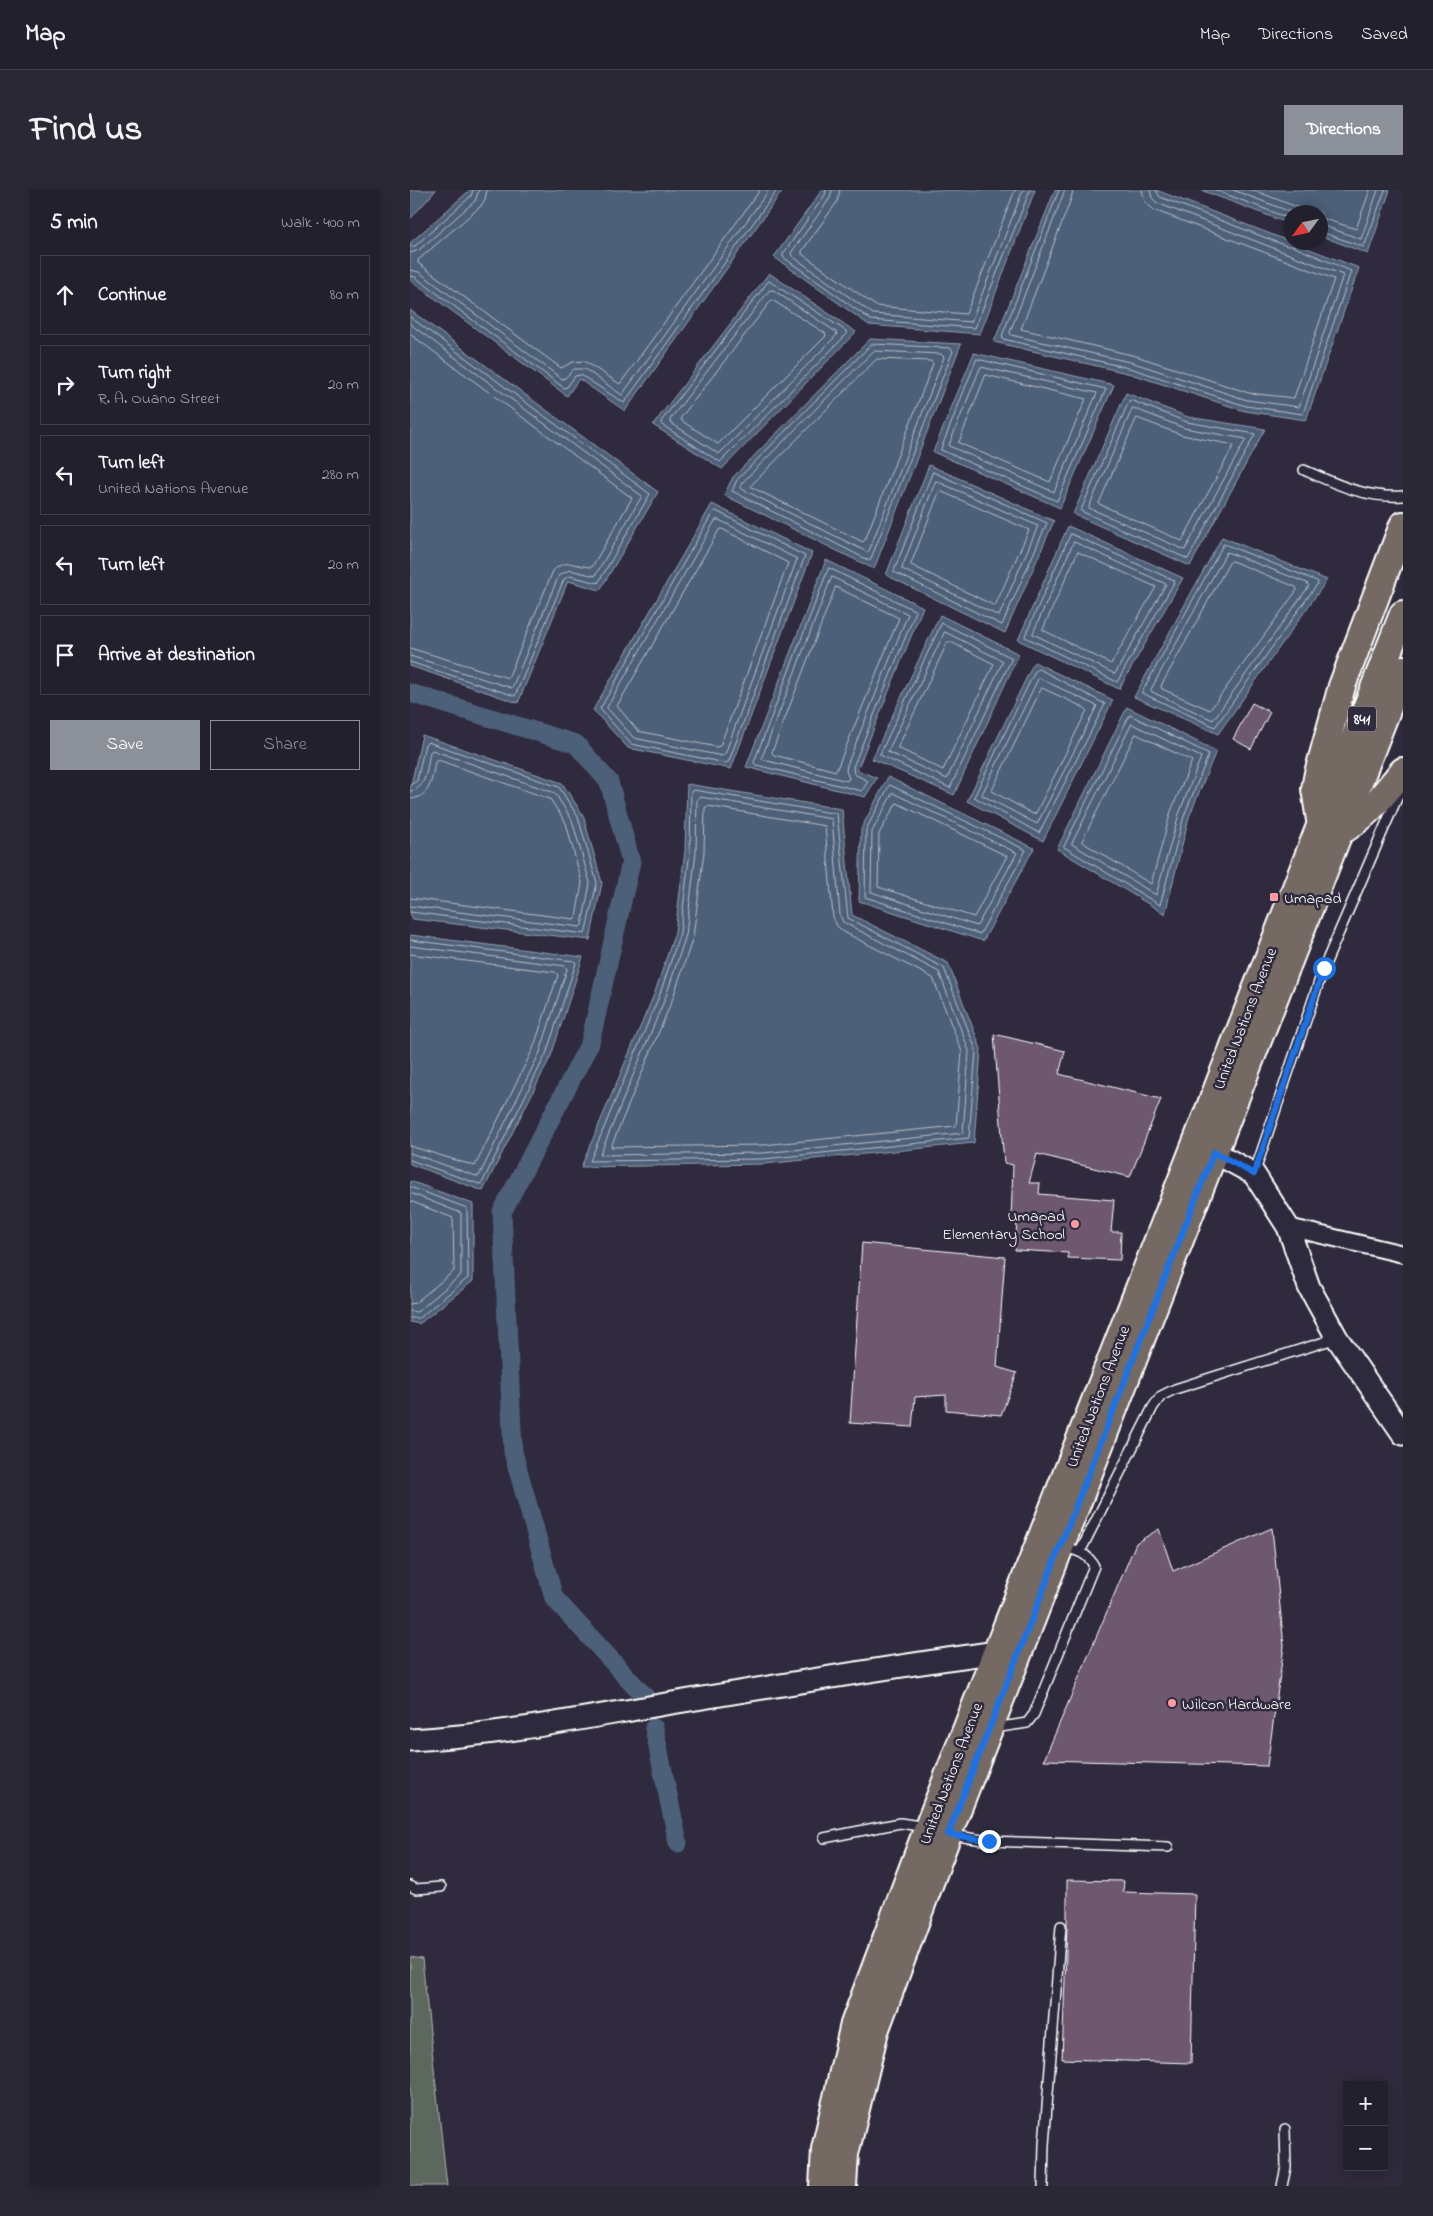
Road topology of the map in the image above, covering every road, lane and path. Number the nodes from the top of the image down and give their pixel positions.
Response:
1 (1304, 470) dead end
2 (1403, 496) edge
3 (1403, 525) edge
4 (1403, 614) edge
5 (1403, 669) edge
6 (1403, 771) edge
7 (1403, 785) edge
8 (1329, 828) junction
9 (1214, 1152) junction
10 (1254, 1174) junction
11 (1288, 1227) junction
12 (1403, 1254) edge
13 (1337, 1338) junction
14 (1403, 1434) edge
15 (1070, 1549) junction
16 (997, 1652) junction
17 (989, 1729) junction
18 (410, 1740) edge
19 (938, 1831) junction
20 (824, 1838) dead end
21 (1168, 1847) dead end
22 (410, 1886) edge
23 (441, 1887) dead end
24 (1061, 1926) dead end
25 (1286, 2129) dead end
26 (823, 2186) edge
27 (843, 2186) edge
28 (1043, 2186) edge
29 (1282, 2186) edge

1 - 2 lane
3 - 8 main road
4 - 8 main road, United Nations Avenue / 841
5 - 8 main road, United Nations Avenue / 841
6 - 8 main road
7 - 10 lane
8 - 9 main road, United Nations Avenue / 841
8 - 16 main road, United Nations Avenue / 841
9 - 10 street
9 - 15 main road, United Nations Avenue / 841
10 - 11 street
11 - 12 street
11 - 13 street
13 - 14 street
13 - 15 lane
15 - 17 main road, United Nations Avenue / 841
15 - 17 lane
16 - 18 street
16 - 19 main road, United Nations Avenue / 841
17 - 19 main road, United Nations Avenue / 841
19 - 20 lane
19 - 21 lane
19 - 26 main road, United Nations Avenue / 841
19 - 27 main road, United Nations Avenue / 841
22 - 23 lane
24 - 28 lane
25 - 29 lane

